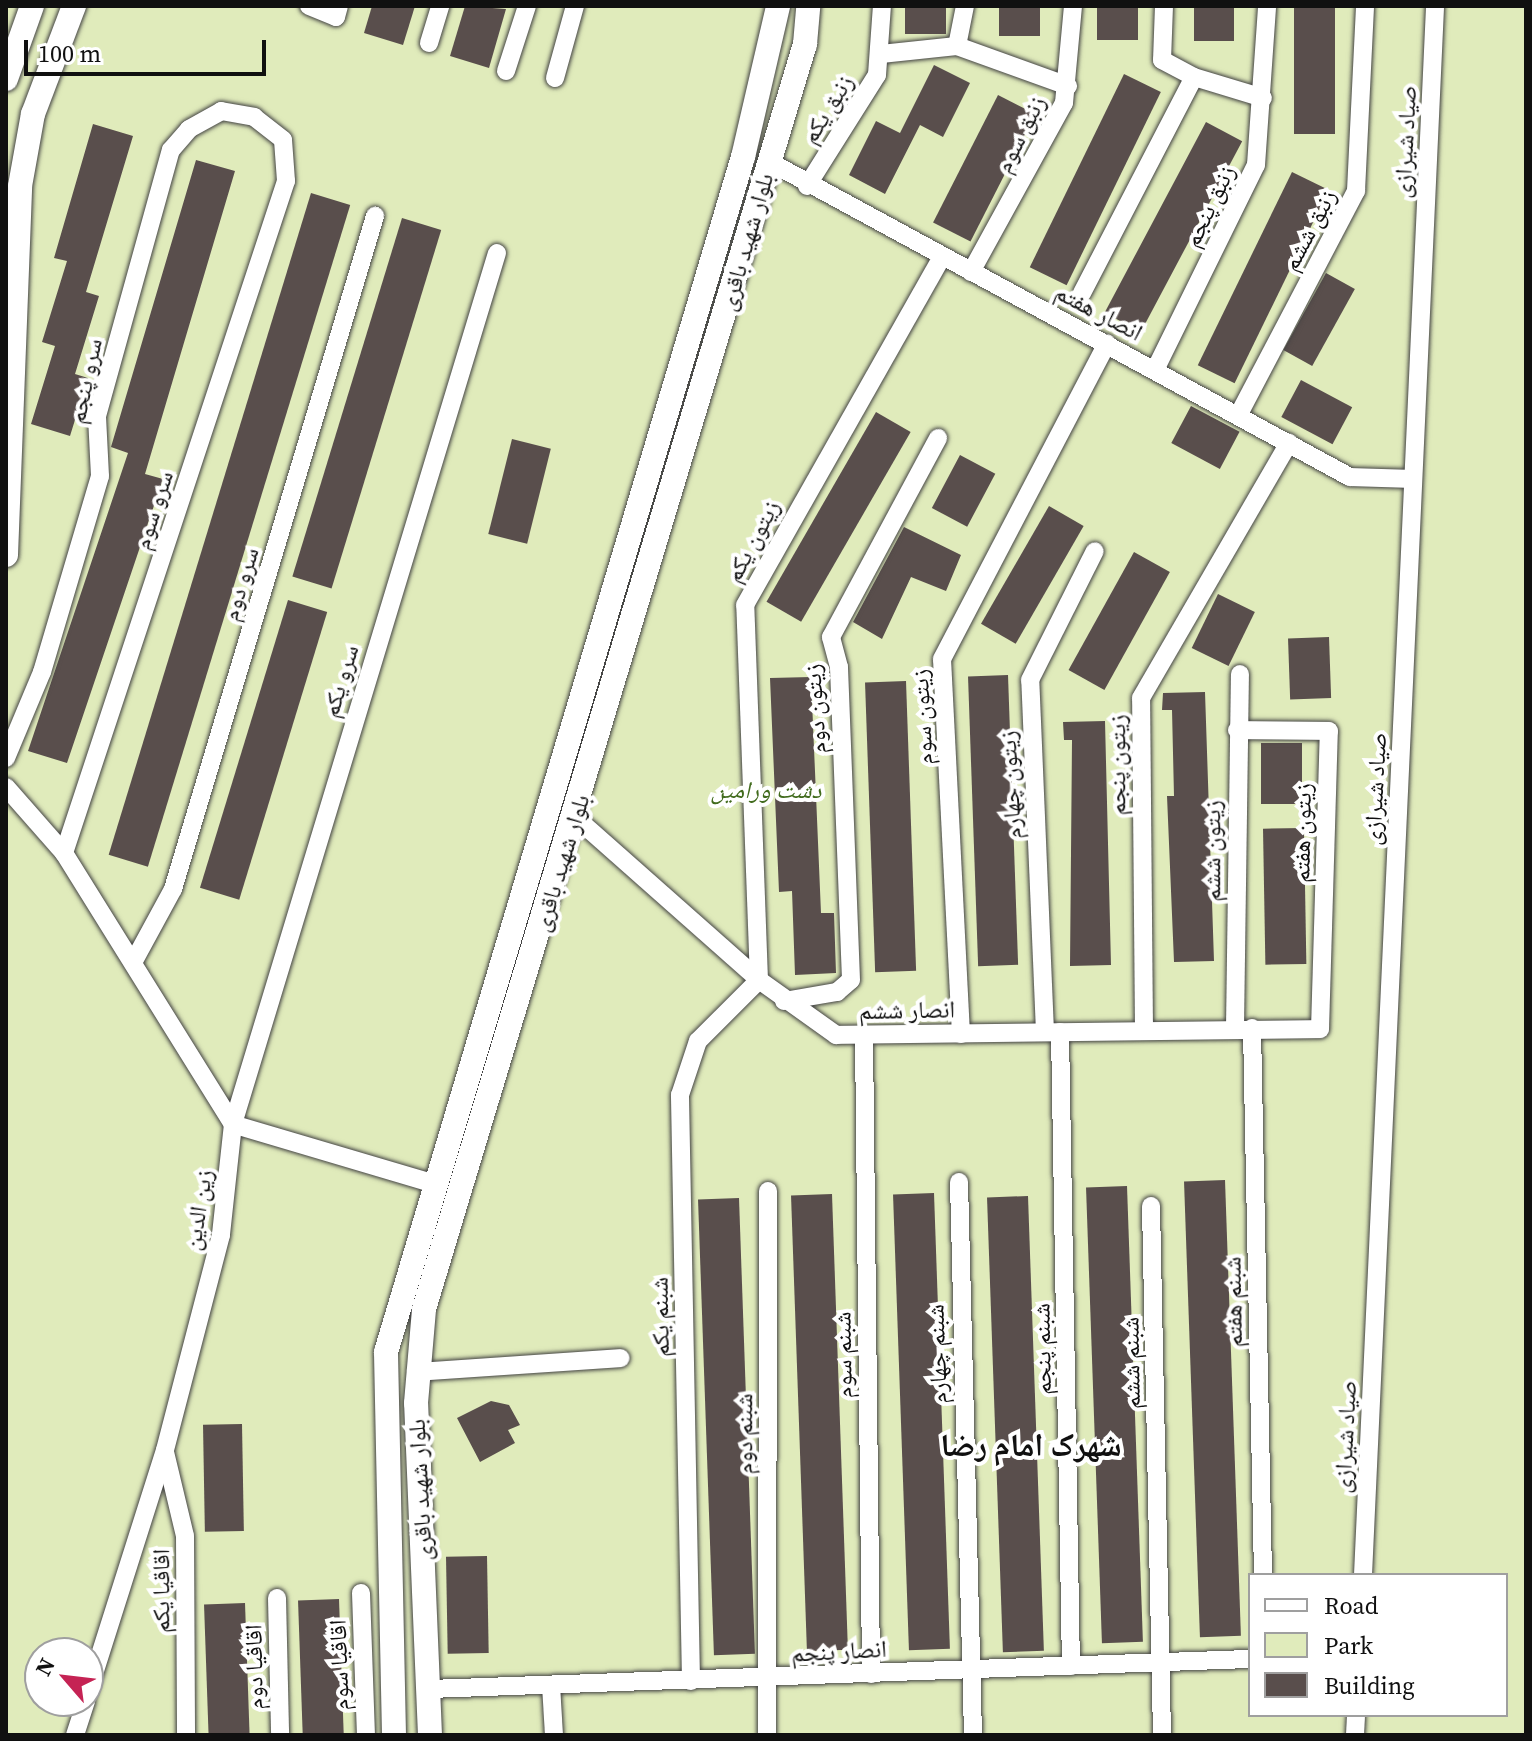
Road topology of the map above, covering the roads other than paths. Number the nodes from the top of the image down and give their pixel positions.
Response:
1 (32, 6) edge
2 (74, 6) edge
3 (309, 6) edge
4 (339, 6) edge
5 (440, 6) edge
6 (527, 6) edge
7 (575, 6) edge
8 (778, 6) edge
9 (808, 6) edge
10 (882, 6) edge
11 (965, 6) edge
12 (1073, 6) edge
13 (1164, 6) edge
14 (1267, 6) edge
15 (1365, 6) edge
16 (1435, 6) edge
17 (429, 43) dead end
18 (957, 46) junction
19 (881, 54) junction
20 (506, 71) dead end
21 (1194, 77) junction
22 (555, 78) dead end
23 (6, 79) edge
24 (1068, 86) junction
25 (1263, 98) junction
26 (770, 162) junction
27 (286, 181) joint
28 (807, 186) junction
29 (375, 216) dead end
30 (497, 253) dead end
31 (942, 257) junction
32 (971, 272) junction
33 (1082, 293) dead end
34 (1107, 343) junction
35 (1156, 368) junction
36 (1240, 412) junction
37 (938, 438) dead end
38 (1289, 443) junction
39 (1413, 479) junction
40 (1095, 551) dead end
41 (6, 555) edge
42 (1240, 674) dead end
43 (1237, 730) junction
44 (6, 758) edge
45 (6, 787) edge
46 (547, 806) junction
47 (575, 817) junction
48 (64, 853) junction
49 (135, 959) junction
50 (759, 980) junction
51 (784, 1001) junction
52 (1243, 1028) junction
53 (1320, 1029) joint
54 (1144, 1030) junction
55 (1053, 1032) junction
56 (961, 1034) junction
57 (864, 1035) junction
58 (233, 1124) junction
59 (959, 1182) dead end
60 (435, 1184) junction
61 (768, 1191) dead end
62 (1151, 1206) dead end
63 (621, 1358) dead end
64 (416, 1372) junction
65 (165, 1450) junction
66 (1263, 1573) edge
67 (1363, 1573) edge
68 (361, 1593) dead end
69 (277, 1598) dead end
70 (104, 1643) edge
71 (1248, 1659) edge
72 (1161, 1663) junction
73 (1071, 1666) junction
74 (973, 1669) junction
75 (871, 1674) junction
76 (767, 1678) junction
77 (691, 1681) junction
78 (551, 1685) junction
79 (430, 1689) junction
80 (186, 1735) edge
81 (280, 1735) edge
82 (366, 1735) edge
83 (394, 1735) edge
84 (430, 1735) edge
85 (554, 1735) edge
86 (767, 1735) edge
87 (973, 1735) edge
88 (1162, 1735) edge

1 - 23 street
2 - 41 street
3 - 4 street
5 - 17 street
6 - 20 street
7 - 22 street
8 - 46 street, بلوار شهید باقری
9 - 26 street, بلوار شهید باقری
10 - 19 street, زنبق یکم
11 - 18 street
12 - 24 street, زنبق سوم
13 - 21 street
14 - 25 street, زنبق پنجم
15 - 36 street, زنبق ششم
16 - 39 street, صیاد شیرازی
18 - 19 street
18 - 24 street
19 - 28 street, زنبق یکم
21 - 25 street
21 - 33 street
24 - 32 street, زنبق سوم
25 - 35 street, زنبق پنجم
26 - 28 street, انصار هفتم
26 - 47 street, بلوار شهید باقری
27 - 44 street, سرو پنجم
27 - 48 street, سرو سوم
28 - 31 street, انصار هفتم
29 - 49 street, سرو دوم
30 - 58 street, سرو یکم
31 - 32 street, انصار هفتم
31 - 50 street, زیتون یکم
32 - 34 street, انصار هفتم
34 - 35 street, انصار هفتم
34 - 56 street, زیتون سوم
35 - 36 street, انصار هفتم
36 - 38 street, انصار هفتم
37 - 51 street, زیتون دوم
38 - 39 street, انصار هفتم
38 - 54 street, زیتون پنجم
39 - 67 street, صیاد شیرازی
40 - 55 street, زیتون چهارم
42 - 43 street, زیتون ششم
43 - 52 street, زیتون ششم
43 - 53 street, زیتون هفتم
45 - 48 street
46 - 47 street
46 - 60 street, بلوار شهید باقری
47 - 50 street, انصار ششم
47 - 64 street, بلوار شهید باقری
48 - 49 street
49 - 58 street
50 - 51 street, انصار ششم
50 - 77 street, شبنم یکم
51 - 57 street, انصار ششم
52 - 53 street, انصار ششم
52 - 54 street, انصار ششم
52 - 66 street, شبنم هفتم
54 - 55 street, انصار ششم
55 - 56 street, انصار ششم
55 - 73 street, شبنم پنجم
56 - 57 street, انصار ششم
57 - 75 street, شبنم سوم
58 - 60 street
58 - 65 street, زین الدین
59 - 74 street, شبنم چهارم
60 - 83 street, بلوار شهید باقری
61 - 76 street, شبنم دوم
62 - 72 street, شبنم ششم
63 - 64 street
64 - 79 street, بلوار شهید باقری
65 - 70 street, زین الدین
65 - 80 street, اقاقیا یکم
68 - 82 street, اقاقیا سوم
69 - 81 street, اقاقیا دوم
71 - 72 street, انصار پنجم
72 - 73 street, انصار پنجم
72 - 88 street, شبنم ششم
73 - 74 street, انصار پنجم
74 - 75 street, انصار پنجم
74 - 87 street, شبنم چهارم
75 - 76 street, انصار پنجم
76 - 77 street, انصار پنجم
76 - 86 street, شبنم دوم
77 - 78 street, انصار پنجم
78 - 79 street, انصار پنجم
78 - 85 street
79 - 84 street, بلوار شهید باقری

